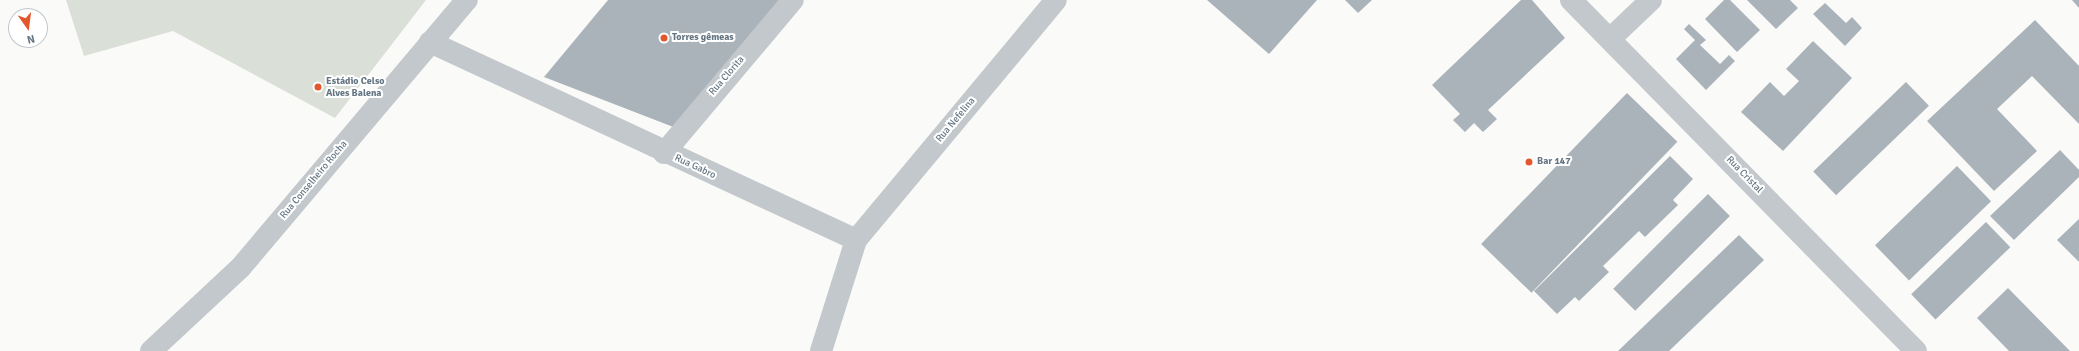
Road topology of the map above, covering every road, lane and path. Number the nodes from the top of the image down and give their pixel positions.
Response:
1 (467, 0) edge
2 (793, 0) edge
3 (1056, 0) edge
4 (1571, 0) edge
5 (1650, 0) edge
6 (1611, 38) junction
7 (430, 42) junction
8 (664, 153) junction
9 (856, 240) junction
10 (151, 351) edge
11 (821, 351) edge
12 (1916, 351) edge

1 - 7 street, Rua Conselheiro Rocha
2 - 8 street, Rua Clorita
3 - 9 street, Rua Nefelina
4 - 6 street, Rua Cristal
5 - 6 street
6 - 12 street, Rua Cristal
7 - 8 street, Rua Gabro
7 - 10 street, Rua Conselheiro Rocha
8 - 9 street, Rua Gabro
9 - 11 street

